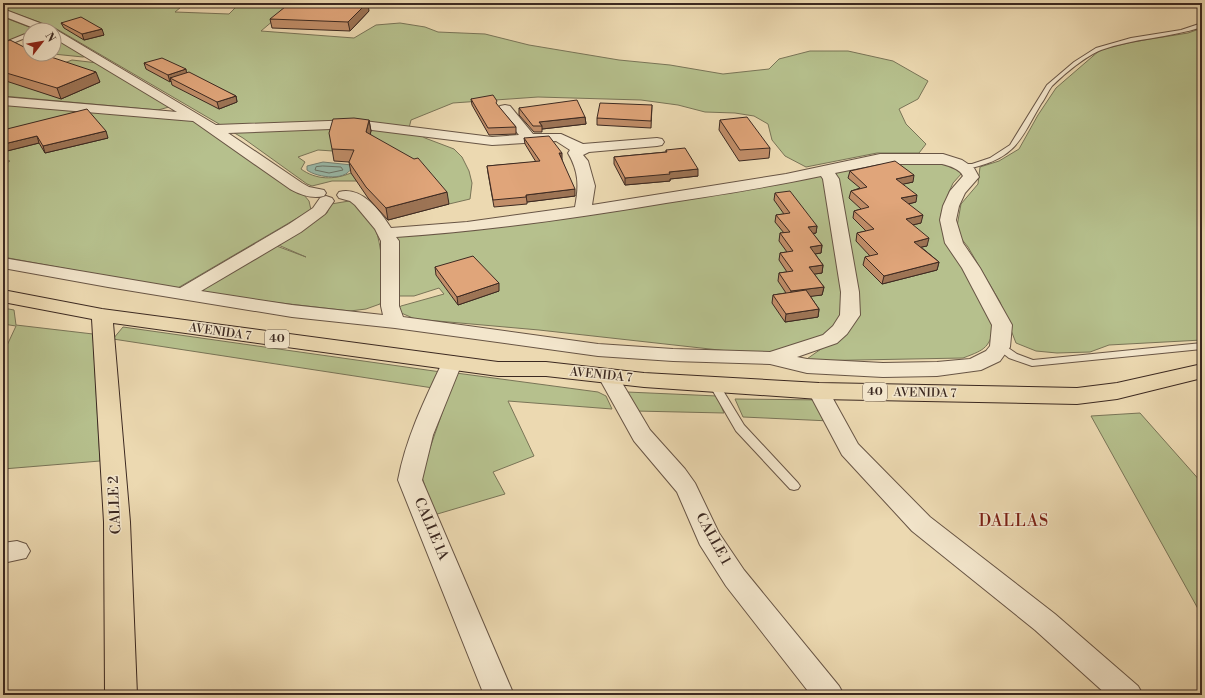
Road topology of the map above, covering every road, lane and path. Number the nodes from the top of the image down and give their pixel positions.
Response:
1 (3, 12) edge
2 (27, 22) edge
3 (1202, 25) edge
4 (22, 37) edge
5 (62, 39) edge
6 (3, 45) edge
7 (3, 101) edge
8 (505, 108) dead end
9 (196, 117) junction
10 (214, 129) junction
11 (529, 138) junction
12 (657, 142) dead end
13 (580, 149) junction
14 (963, 166) junction
15 (825, 170) junction
16 (322, 197) junction
17 (583, 211) junction
18 (386, 234) junction
19 (3, 263) edge
20 (184, 293) junction
21 (3, 296) edge
22 (102, 316) junction
23 (395, 322) junction
24 (1202, 346) edge
25 (1000, 347) junction
26 (770, 358) junction
27 (452, 363) junction
28 (1202, 371) edge
29 (608, 376) junction
30 (715, 386) junction
31 (820, 391) junction
32 (794, 486) dead end
33 (121, 695) edge
34 (498, 695) edge
35 (829, 695) edge
36 (1128, 695) edge

1 - 2 street
3 - 14 lane
4 - 6 lane
5 - 9 street
7 - 9 street
8 - 11 street
9 - 10 street
10 - 11 street
10 - 16 street
11 - 13 street
12 - 13 street
13 - 17 street
14 - 15 street
14 - 25 street
15 - 17 street
15 - 26 street
16 - 18 street
16 - 20 street
17 - 18 street
18 - 23 street
19 - 20 street
20 - 23 street
21 - 22 main road, AVENIDA 7 / 40
22 - 27 main road, AVENIDA 7 / 40
22 - 33 main road, CALLE 2
23 - 26 street
24 - 25 lane
25 - 26 street
27 - 29 main road, AVENIDA 7 / 40
27 - 34 street, CALLE 1A
28 - 31 main road, AVENIDA 7 / 40
29 - 30 main road, AVENIDA 7 / 40
29 - 35 street, CALLE 1
30 - 31 main road, AVENIDA 7 / 40
30 - 32 lane
31 - 36 street

